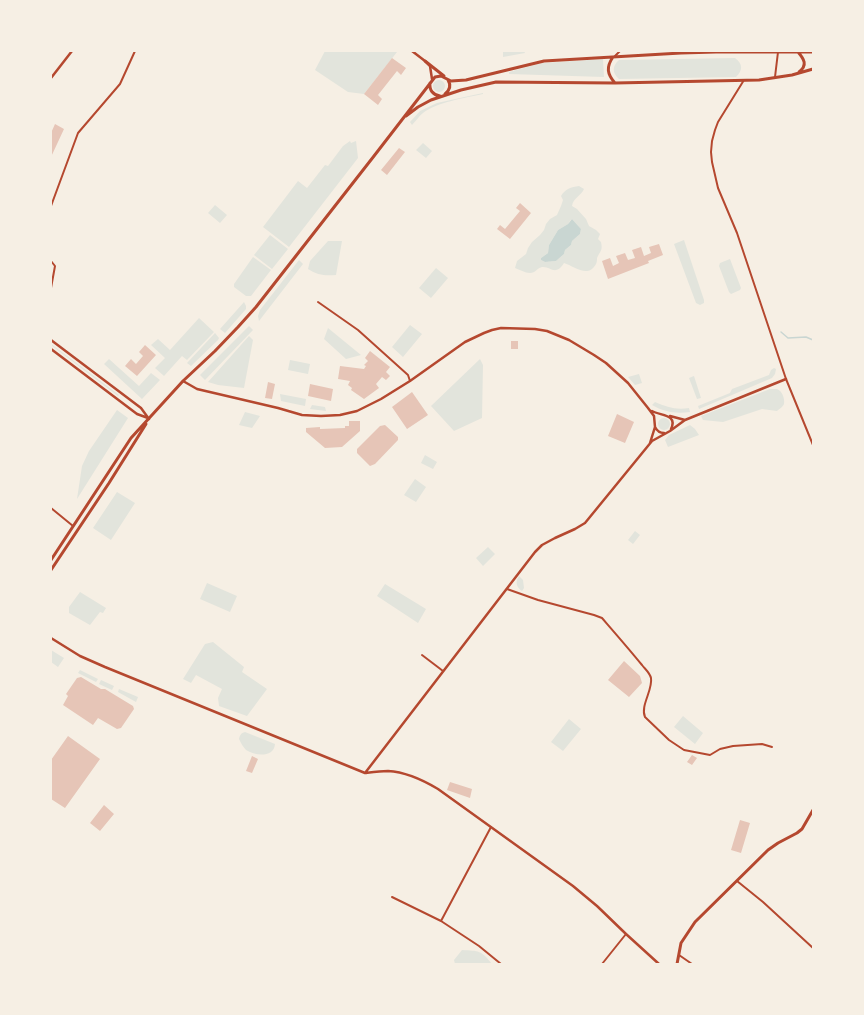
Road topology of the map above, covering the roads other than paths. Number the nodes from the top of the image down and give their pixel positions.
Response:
1 (72, 51) edge
2 (136, 51) edge
3 (412, 51) edge
4 (620, 51) edge
5 (778, 51) edge
6 (716, 52) edge
7 (798, 52) edge
8 (813, 52) edge
9 (614, 57) junction
10 (425, 61) junction
11 (813, 69) edge
12 (798, 74) junction
13 (51, 78) edge
14 (446, 78) junction
15 (775, 78) junction
16 (432, 80) junction
17 (744, 80) junction
18 (615, 83) junction
19 (443, 95) junction
20 (402, 120) junction
21 (51, 206) edge
22 (51, 262) edge
23 (51, 288) edge
24 (318, 302) dead end
25 (51, 340) edge
26 (51, 349) edge
27 (786, 379) junction
28 (184, 381) junction
29 (410, 381) junction
30 (648, 408) junction
31 (666, 416) junction
32 (149, 418) junction
33 (685, 420) junction
34 (655, 425) junction
35 (668, 432) junction
36 (650, 443) junction
37 (813, 445) edge
38 (51, 508) edge
39 (74, 526) junction
40 (51, 560) edge
41 (51, 570) edge
42 (507, 589) junction
43 (51, 638) edge
44 (422, 655) dead end
45 (443, 671) junction
46 (772, 747) dead end
47 (365, 773) junction
48 (813, 810) edge
49 (491, 827) junction
50 (736, 881) junction
51 (392, 897) dead end
52 (441, 920) junction
53 (626, 934) junction
54 (813, 948) edge
55 (679, 955) junction
56 (501, 964) edge
57 (602, 964) edge
58 (659, 964) edge
59 (677, 964) edge
60 (692, 964) edge

1 - 13 street
2 - 21 street
3 - 10 street
4 - 9 street
5 - 6 main road
5 - 7 main road
5 - 15 street
6 - 9 main road
7 - 8 main road
7 - 12 main road
9 - 14 main road
9 - 18 main road
10 - 14 main road
10 - 16 street
11 - 12 main road
12 - 15 main road
14 - 16 main road
14 - 19 main road
15 - 17 main road
16 - 19 main road
16 - 20 main road
17 - 18 main road
17 - 27 street
18 - 19 main road
19 - 20 main road
20 - 28 main road
22 - 23 street
24 - 29 street
25 - 32 street
26 - 32 street
27 - 33 street
27 - 37 street
28 - 29 street
28 - 32 main road
29 - 30 street
30 - 31 street
30 - 34 street
31 - 33 street
31 - 34 street
31 - 35 street
32 - 39 main road
32 - 41 main road
33 - 35 street
34 - 35 street
34 - 36 street
35 - 36 street
36 - 42 street
38 - 39 street
39 - 40 main road
42 - 45 street
42 - 46 street
43 - 47 street
44 - 45 street
45 - 47 street
47 - 49 street
48 - 50 main road
49 - 52 street
49 - 53 street
50 - 54 street
50 - 55 main road
51 - 52 street
52 - 56 street
53 - 57 street
53 - 58 street
55 - 59 main road
55 - 60 street

